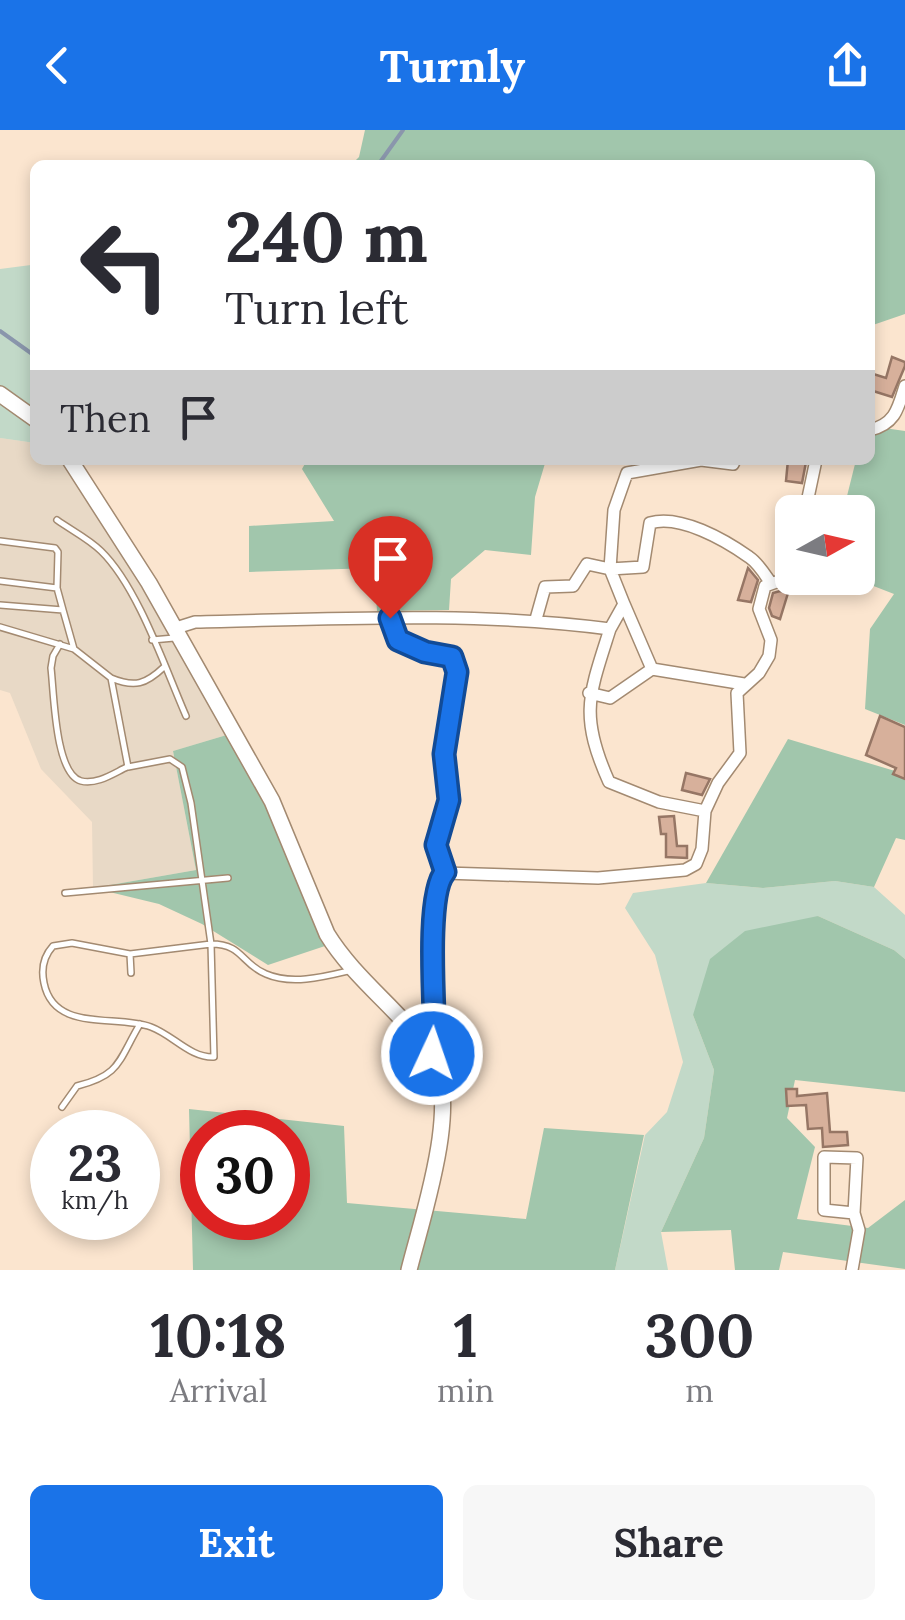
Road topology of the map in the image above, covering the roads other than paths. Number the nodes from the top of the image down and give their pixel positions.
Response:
1 (905, 386) edge
2 (0, 394) edge
3 (30, 415) edge
4 (875, 428) edge
5 (73, 465) edge
6 (673, 465) edge
7 (815, 465) edge
8 (809, 495) edge
9 (56, 520) dead end
10 (0, 540) edge
11 (610, 568) junction
12 (0, 581) edge
13 (775, 581) edge
14 (770, 582) junction
15 (57, 588) junction
16 (624, 604) junction
17 (0, 605) edge
18 (63, 610) junction
19 (390, 618) junction
20 (536, 619) junction
21 (0, 627) edge
22 (610, 628) junction
23 (178, 633) junction
24 (152, 640) junction
25 (60, 644) junction
26 (74, 648) junction
27 (164, 666) junction
28 (652, 669) junction
29 (111, 678) junction
30 (744, 684) junction
31 (590, 693) junction
32 (186, 716) dead end
33 (128, 767) junction
34 (705, 811) junction
35 (445, 872) junction
36 (228, 878) dead end
37 (202, 880) junction
38 (65, 893) dead end
39 (210, 944) junction
40 (130, 954) junction
41 (354, 970) junction
42 (131, 973) dead end
43 (140, 1024) junction
44 (432, 1054) junction
45 (62, 1107) dead end
46 (854, 1213) junction
47 (409, 1270) edge
48 (852, 1270) edge

1 - 4 street
2 - 3 street
5 - 23 street
6 - 11 street
7 - 8 street
9 - 24 lane
10 - 15 lane
11 - 14 street
11 - 16 street
11 - 20 street
12 - 15 lane
13 - 14 street
14 - 30 street
15 - 18 lane
16 - 22 street
16 - 28 street
17 - 18 lane
18 - 26 lane
19 - 20 street
19 - 23 street
19 - 35 street
20 - 22 street
21 - 25 lane
22 - 31 street
23 - 24 lane
23 - 41 street
24 - 27 lane
25 - 26 lane
25 - 33 lane
26 - 29 lane
27 - 29 lane
27 - 32 lane
28 - 30 street
28 - 31 street
29 - 33 lane
30 - 34 street
31 - 34 street
33 - 37 lane
34 - 35 street
35 - 44 street
36 - 37 lane
37 - 38 lane
37 - 39 lane
39 - 40 lane
39 - 41 lane
39 - 43 lane
40 - 42 lane
40 - 43 lane
41 - 44 street
43 - 45 lane
44 - 47 street
46 - 46 street
46 - 48 street

